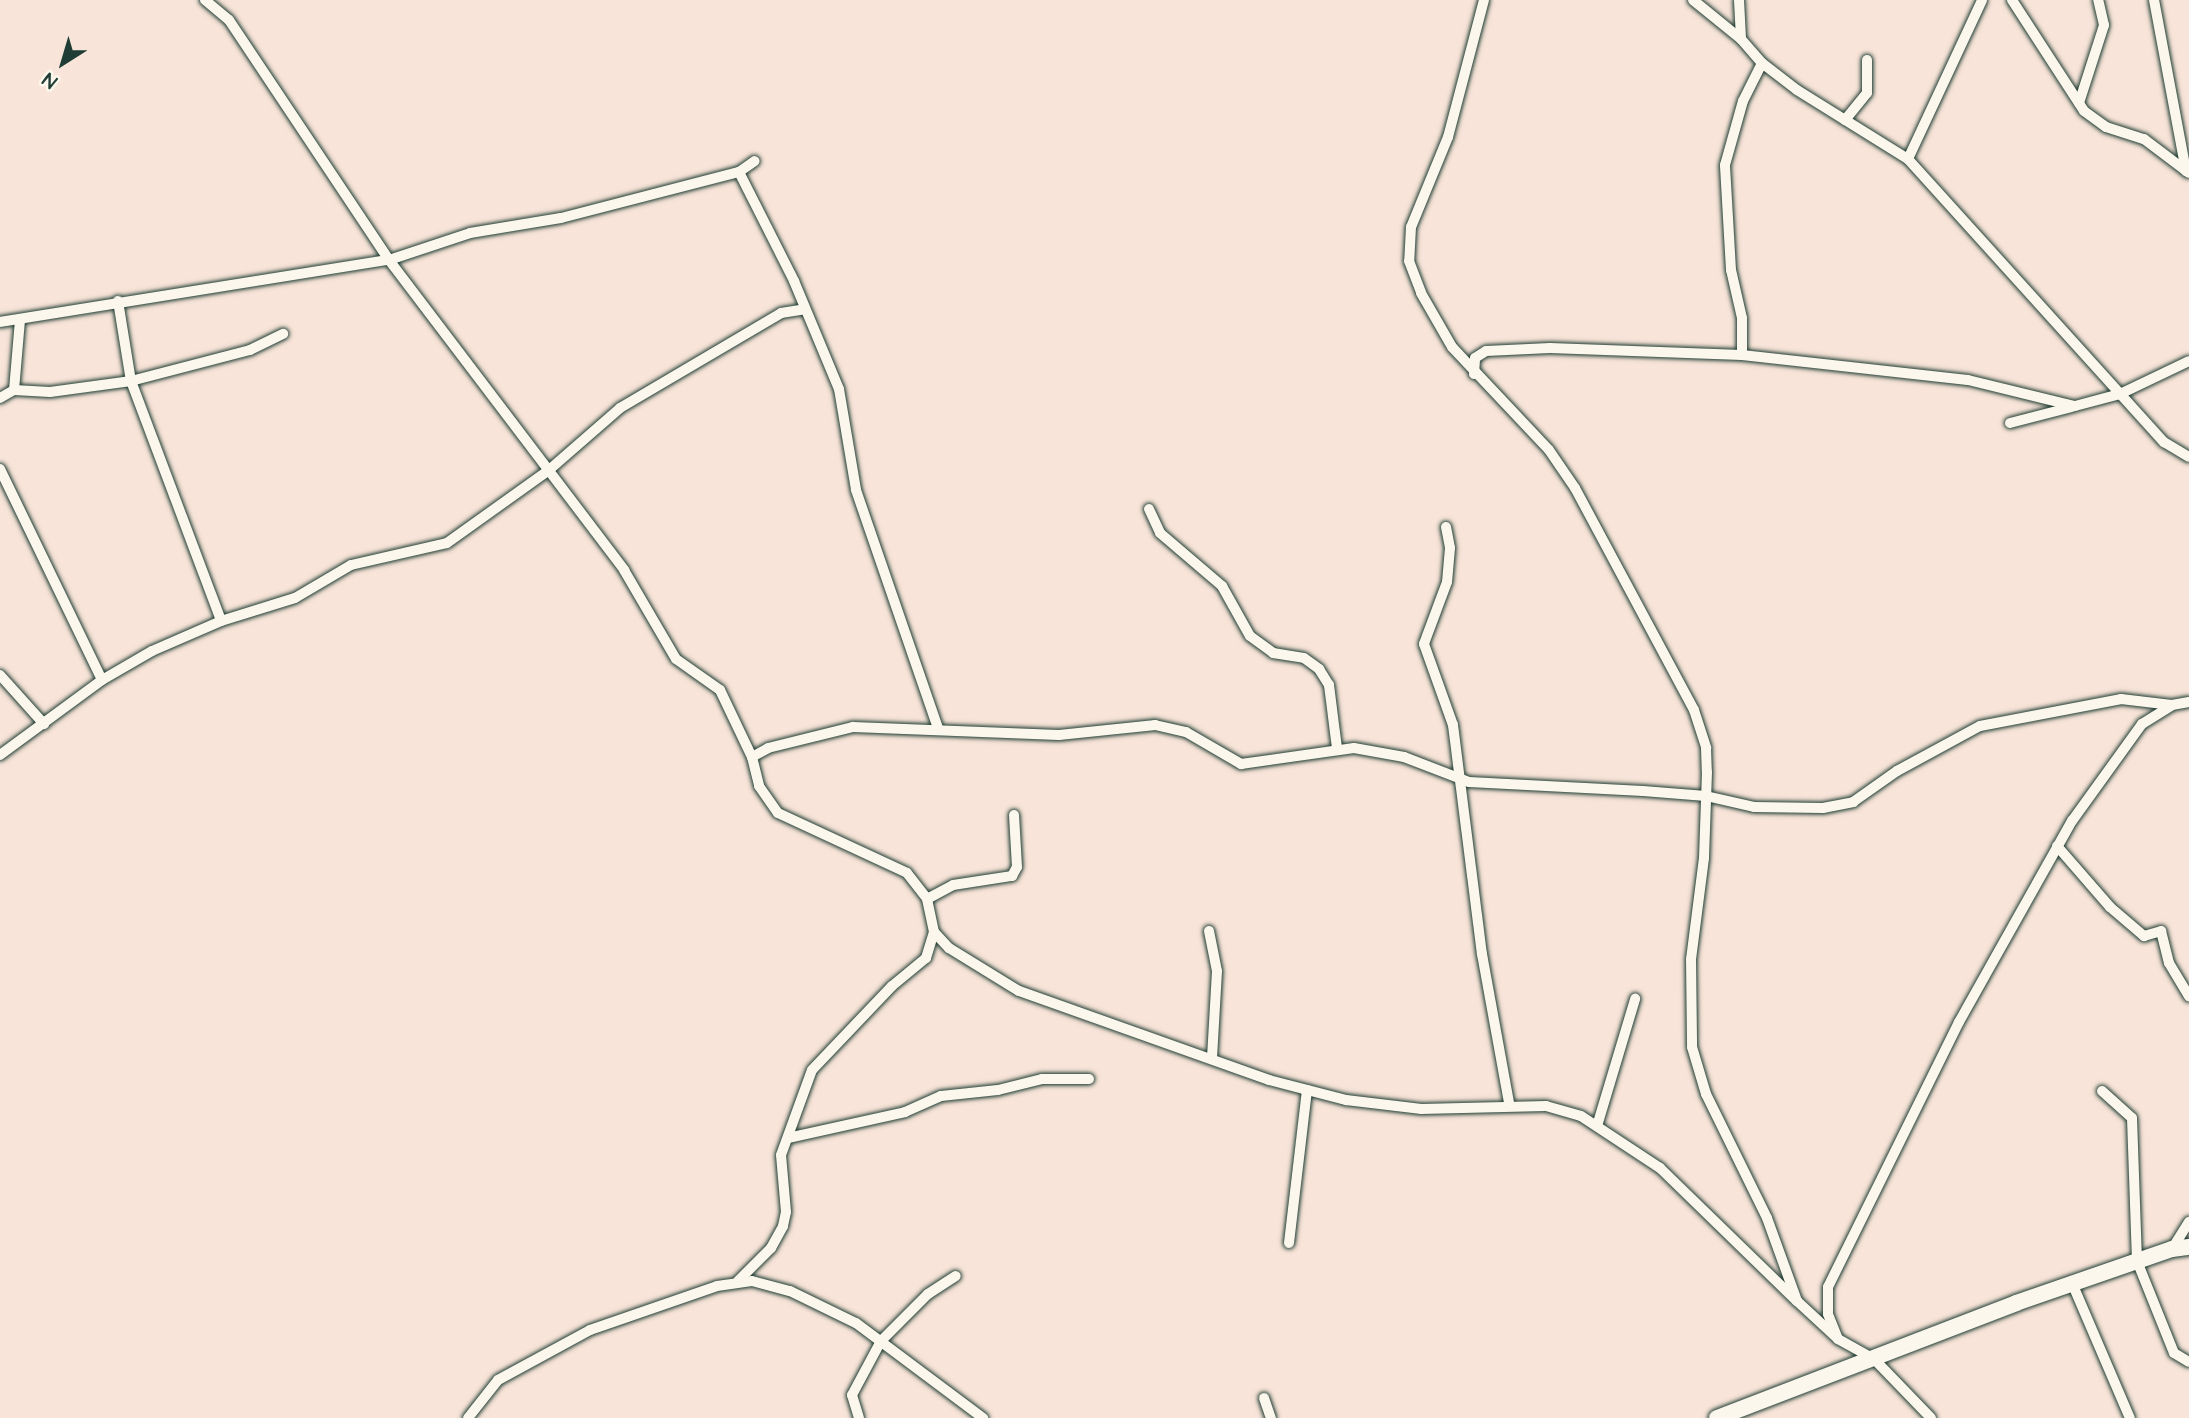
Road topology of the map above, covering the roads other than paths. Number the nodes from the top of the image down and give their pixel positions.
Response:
1 (205, 0) edge
2 (1484, 0) edge
3 (1693, 0) edge
4 (1739, 0) edge
5 (1982, 0) edge
6 (2012, 0) edge
7 (2098, 0) edge
8 (2154, 0) edge
9 (1741, 39) junction
10 (1867, 60) dead end
11 (1762, 63) junction
12 (2079, 103) junction
13 (1845, 120) junction
14 (1909, 159) junction
15 (755, 161) dead end
16 (739, 172) junction
17 (2188, 172) edge
18 (388, 260) junction
19 (118, 301) junction
20 (805, 309) junction
21 (20, 320) junction
22 (0, 322) edge
23 (283, 334) dead end
24 (1742, 355) junction
25 (2189, 361) edge
26 (1474, 374) junction
27 (131, 380) junction
28 (14, 390) junction
29 (2120, 394) junction
30 (0, 398) edge
31 (2075, 406) junction
32 (2010, 423) dead end
33 (2189, 457) edge
34 (0, 470) edge
35 (548, 470) junction
36 (1149, 509) dead end
37 (1446, 527) dead end
38 (221, 621) junction
39 (0, 675) edge
40 (102, 680) junction
41 (2189, 702) edge
42 (2172, 705) junction
43 (44, 724) junction
44 (938, 728) junction
45 (1337, 748) junction
46 (0, 755) edge
47 (752, 757) junction
48 (1460, 779) junction
49 (1706, 796) junction
50 (1014, 815) dead end
51 (2057, 846) junction
52 (927, 899) junction
53 (1209, 931) dead end
54 (934, 932) junction
55 (2189, 996) edge
56 (1635, 999) dead end
57 (1212, 1059) junction
58 (1089, 1079) dead end
59 (1307, 1090) junction
60 (2102, 1091) dead end
61 (1509, 1103) junction
62 (1597, 1126) junction
63 (789, 1138) junction
64 (2189, 1222) edge
65 (1289, 1243) dead end
66 (2189, 1247) edge
67 (2172, 1248) junction
68 (2137, 1261) junction
69 (956, 1276) dead end
70 (738, 1281) junction
71 (2072, 1283) junction
72 (1797, 1301) junction
73 (1838, 1339) junction
74 (881, 1341) junction
75 (1874, 1359) junction
76 (2189, 1362) edge
77 (1264, 1398) dead end
78 (468, 1418) edge
79 (859, 1418) edge
80 (983, 1418) edge
81 (1271, 1418) edge
82 (1717, 1418) edge
83 (1931, 1418) edge
84 (2130, 1418) edge

1 - 18 street
2 - 26 street
3 - 9 street
4 - 9 street
5 - 14 street
6 - 12 street
7 - 12 street
8 - 17 street
9 - 11 street
10 - 13 street
11 - 13 street
11 - 24 street
12 - 17 street
13 - 14 street
14 - 29 street
15 - 16 street
16 - 18 street
16 - 20 street
18 - 19 street
18 - 35 street
19 - 21 street
19 - 27 street
20 - 35 street
20 - 44 street
21 - 22 street
21 - 28 street
23 - 27 street
24 - 26 street
24 - 31 street
25 - 29 street
26 - 49 street
27 - 28 street
27 - 38 street
28 - 30 street
29 - 31 street
29 - 33 street
31 - 32 street
34 - 40 street
35 - 38 street
35 - 47 street
36 - 45 street
37 - 48 street
38 - 40 street
39 - 43 street
40 - 43 street
41 - 42 street
42 - 49 street
42 - 51 street
43 - 46 street
44 - 45 street
44 - 47 street
45 - 48 street
47 - 52 street
48 - 49 street
48 - 61 street
49 - 72 street
50 - 52 street
51 - 55 street
51 - 73 street
52 - 54 street
53 - 57 street
54 - 57 street
54 - 63 street
56 - 62 street
57 - 59 street
58 - 63 street
59 - 61 street
59 - 65 street
60 - 68 street
61 - 62 street
62 - 72 street
63 - 70 street
64 - 67 street
66 - 67 main road
67 - 68 main road
68 - 71 main road
68 - 76 street
69 - 74 street
70 - 74 street
70 - 78 street
71 - 75 main road
71 - 84 street
72 - 73 street
73 - 75 street
74 - 79 street
74 - 80 street
75 - 82 main road
75 - 83 street
77 - 81 street

